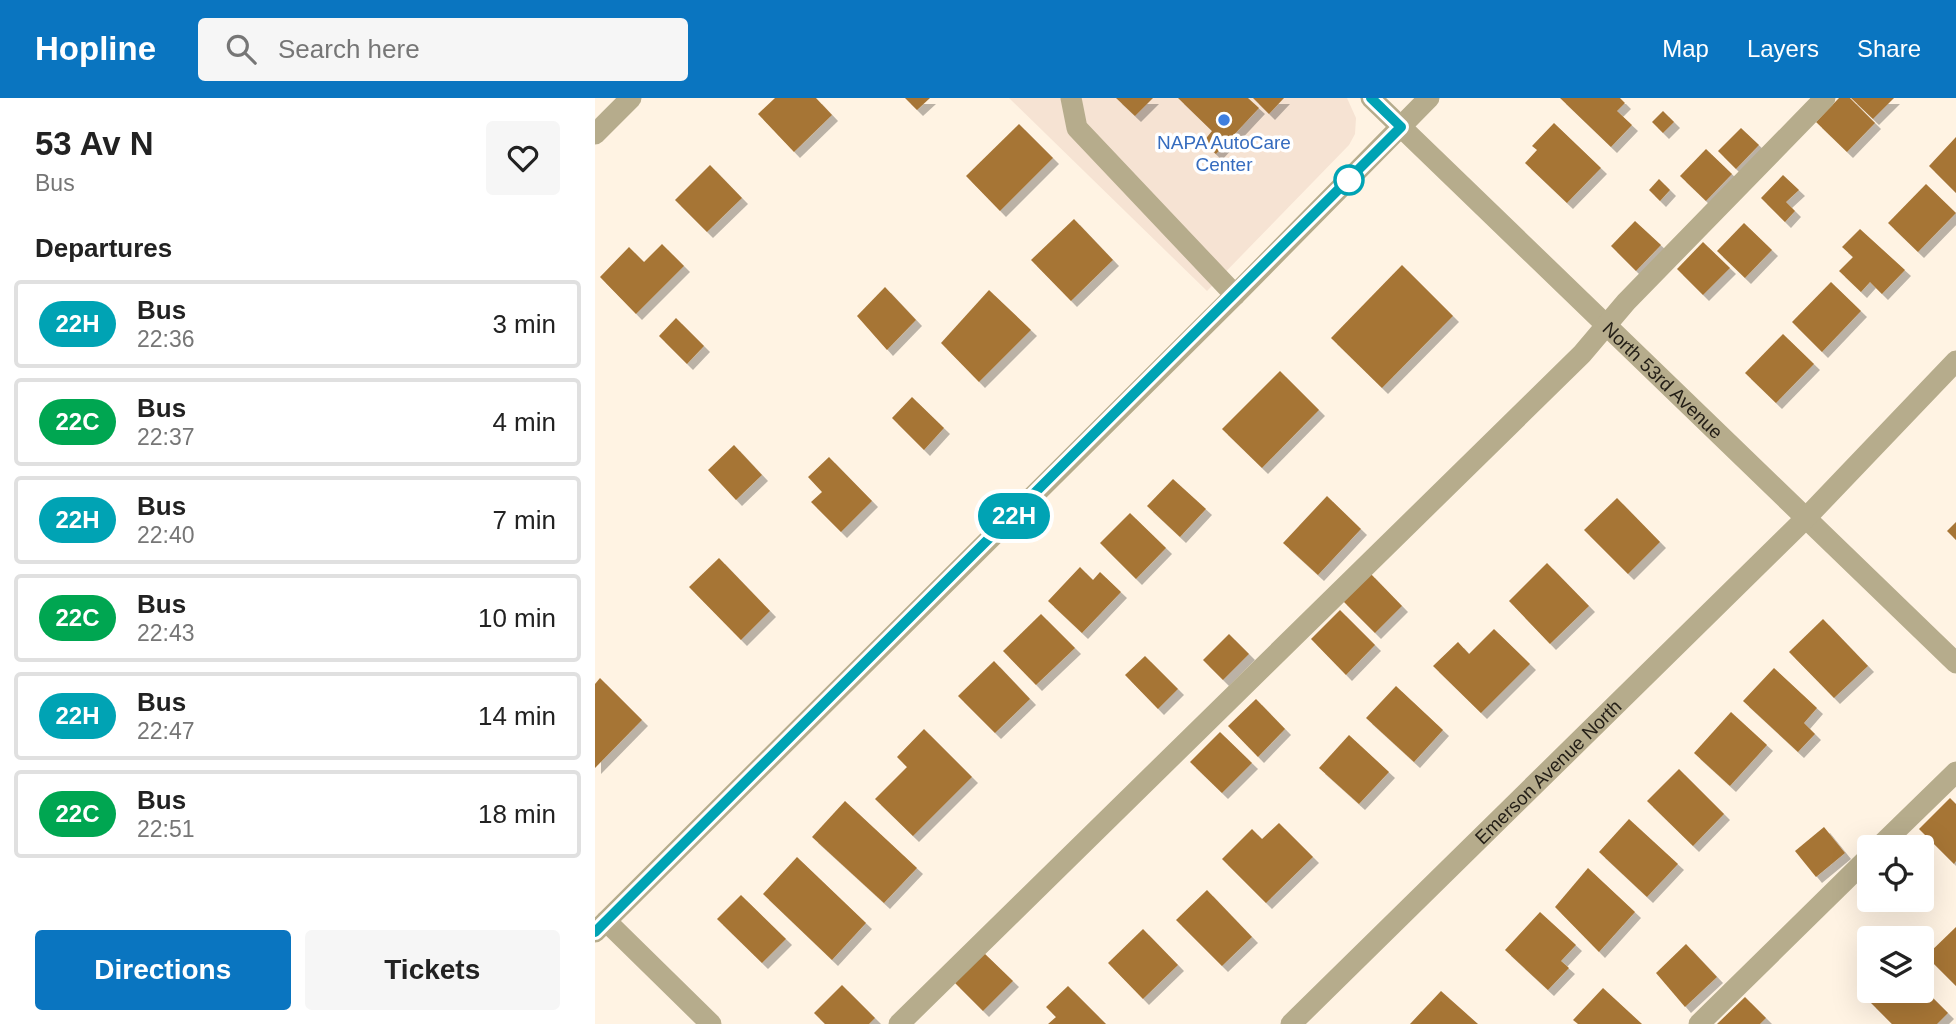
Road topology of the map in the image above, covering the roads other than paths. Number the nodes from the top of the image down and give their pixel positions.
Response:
1 (631, 98) edge
2 (1071, 98) edge
3 (1371, 98) edge
4 (1429, 98) edge
5 (1825, 98) edge
6 (1401, 127) junction
7 (595, 134) edge
8 (1235, 295) junction
9 (1605, 326) junction
10 (1956, 360) edge
11 (1805, 519) junction
12 (1956, 663) edge
13 (1956, 772) edge
14 (1891, 835) edge
15 (1857, 869) edge
16 (601, 927) edge
17 (711, 1024) edge
18 (899, 1024) edge
19 (1291, 1024) edge
20 (1699, 1024) edge

1 - 7 street
2 - 8 street
3 - 6 street, North 53rd Avenue
4 - 6 street
5 - 9 street
6 - 8 street
6 - 9 street, North 53rd Avenue
8 - 16 street
9 - 11 street, North 53rd Avenue
9 - 18 street
10 - 11 street, Emerson Avenue North
11 - 12 street, North 53rd Avenue
11 - 19 street, Emerson Avenue North
13 - 14 street
15 - 20 street
16 - 17 street

